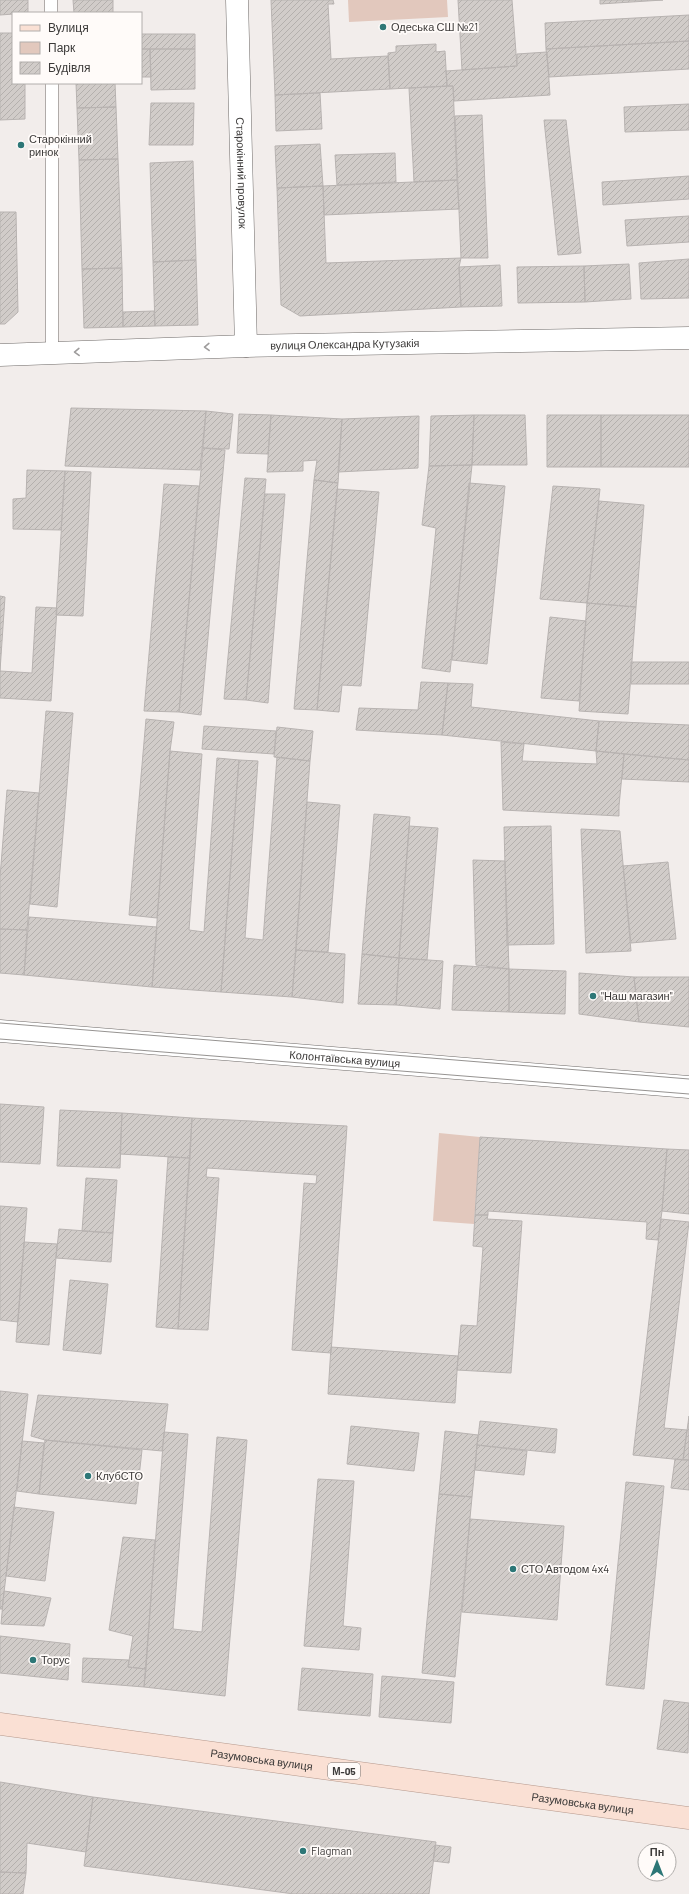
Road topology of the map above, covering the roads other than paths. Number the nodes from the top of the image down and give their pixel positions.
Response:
1 (51, 0) edge
2 (237, 0) edge
3 (51, 12) edge
4 (52, 84) edge
5 (689, 338) edge
6 (246, 346) junction
7 (52, 353) junction
8 (0, 355) edge
9 (0, 1031) edge
10 (689, 1087) edge
11 (0, 1724) edge
12 (689, 1818) edge

1 - 3 lane
2 - 6 street, Старокінний провулок
4 - 7 lane
5 - 6 street, вулиця Олександра Кутузакія
6 -> 7 street, вулиця Олександра Кутузакія
7 - 8 street, вулиця Олександра Кутузакія
9 - 10 street, Колонтаївська вулиця
11 - 12 main road, Разумовська вулиця / М-05

